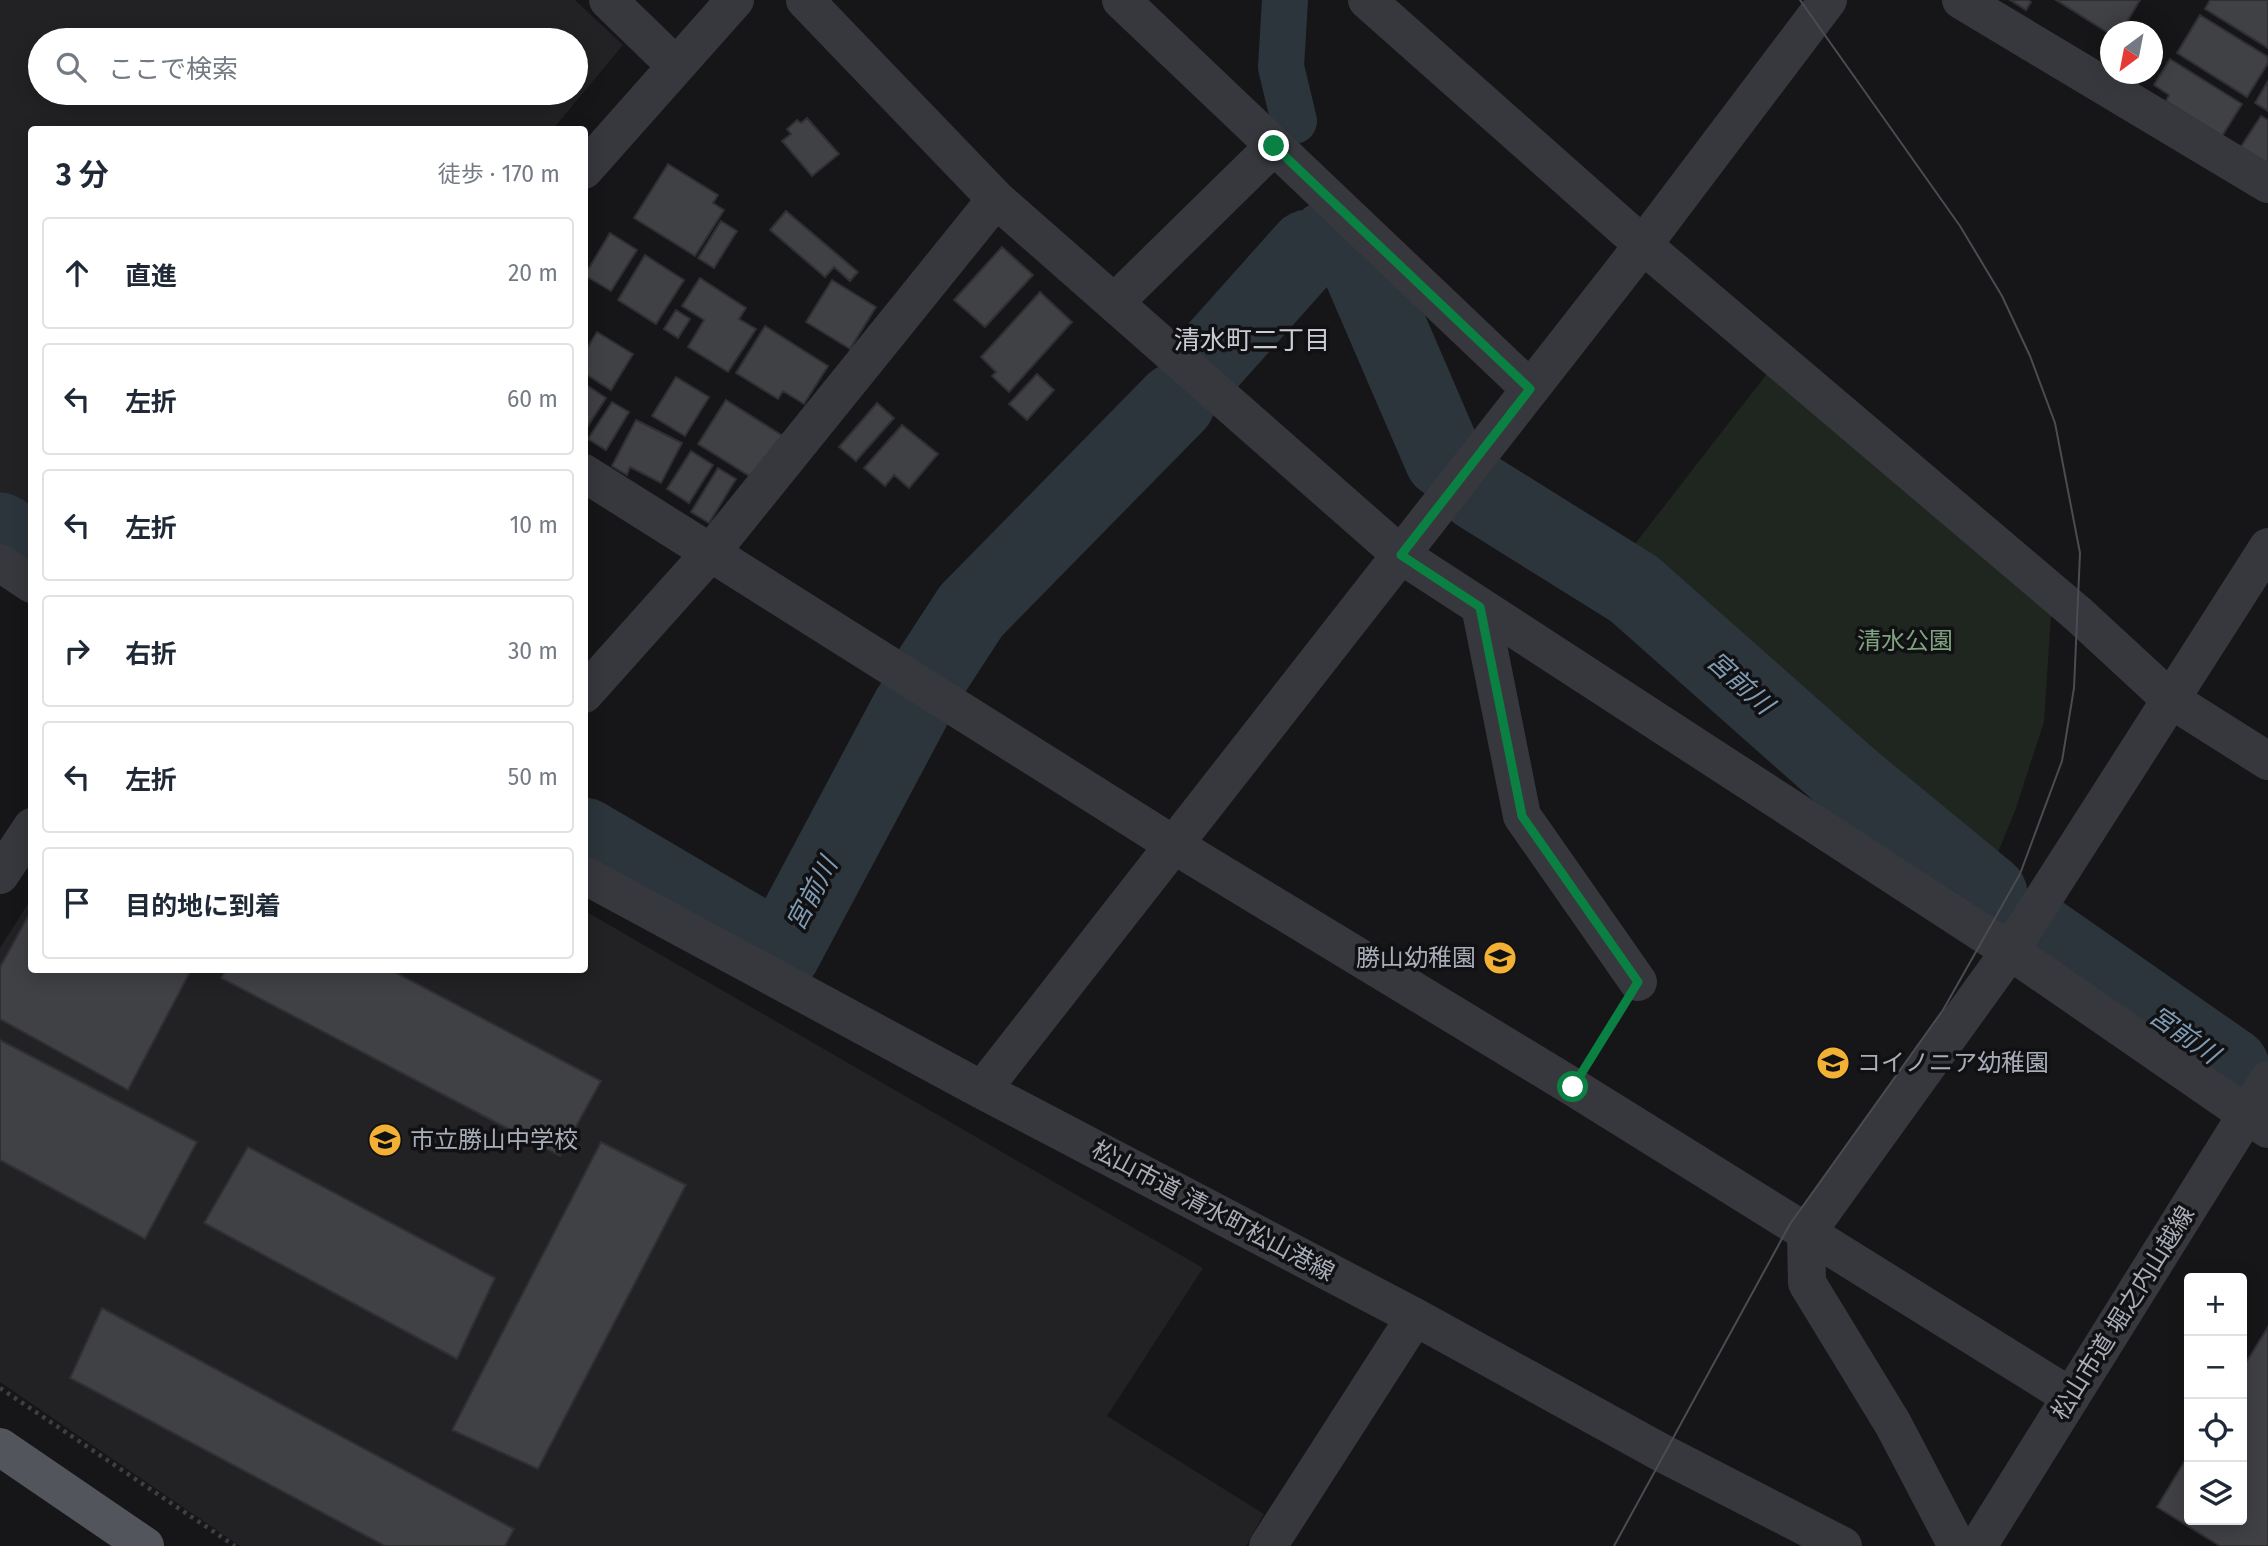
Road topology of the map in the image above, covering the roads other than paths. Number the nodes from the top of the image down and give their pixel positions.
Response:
1 (608, 0) edge
2 (735, 0) edge
3 (805, 0) edge
4 (1121, 0) edge
5 (1367, 0) edge
6 (1828, 0) edge
7 (1961, 0) edge
8 (676, 66) junction
9 (1274, 146) junction
10 (588, 165) edge
11 (2268, 184) edge
12 (996, 199) junction
13 (1643, 245) junction
14 (1114, 303) junction
15 (1530, 389) junction
16 (588, 475) edge
17 (2268, 547) edge
18 (712, 551) junction
19 (1401, 555) junction
20 (0, 563) edge
21 (28, 581) edge
22 (1480, 607) junction
23 (588, 690) edge
24 (2170, 699) junction
25 (2268, 761) edge
26 (28, 833) edge
27 (1174, 845) junction
28 (0, 875) edge
29 (588, 877) edge
30 (2010, 951) junction
31 (1638, 982) road end
32 (2268, 1080) edge
33 (982, 1090) junction
34 (2257, 1122) edge
35 (1806, 1234) junction
36 (1415, 1317) junction
37 (2071, 1397) junction
38 (0, 1447) edge
39 (145, 1546) edge
40 (1268, 1546) edge
41 (1843, 1546) edge
42 (1957, 1546) edge
43 (1978, 1546) edge

1 - 8 street
2 - 8 street
3 - 12 street
4 - 9 street
5 - 13 street
6 - 13 street
7 - 11 street
8 - 10 street
9 - 14 street
9 - 15 street
12 - 14 street
12 - 18 street
13 - 15 street
13 - 24 street
14 - 19 street
15 - 19 street
16 - 18 street
17 - 24 street
18 - 23 street
18 - 27 street
19 - 22 street
19 - 27 street
20 - 21 street
22 - 30 street
22 - 31 street
24 - 25 street
24 - 30 street
26 - 28 street
27 - 33 street
27 - 35 street
29 - 33 street, 松山市道 清水町松山港線
30 - 34 street
30 - 35 street
32 - 34 street, 松山市道 堀之内山越線
33 - 36 street, 松山市道 清水町松山港線
34 - 37 street, 松山市道 堀之内山越線
35 - 37 street
35 - 42 street
36 - 40 street
36 - 41 street, 松山市道 清水町松山港線
37 - 43 street, 松山市道 堀之内山越線
38 - 39 main road

